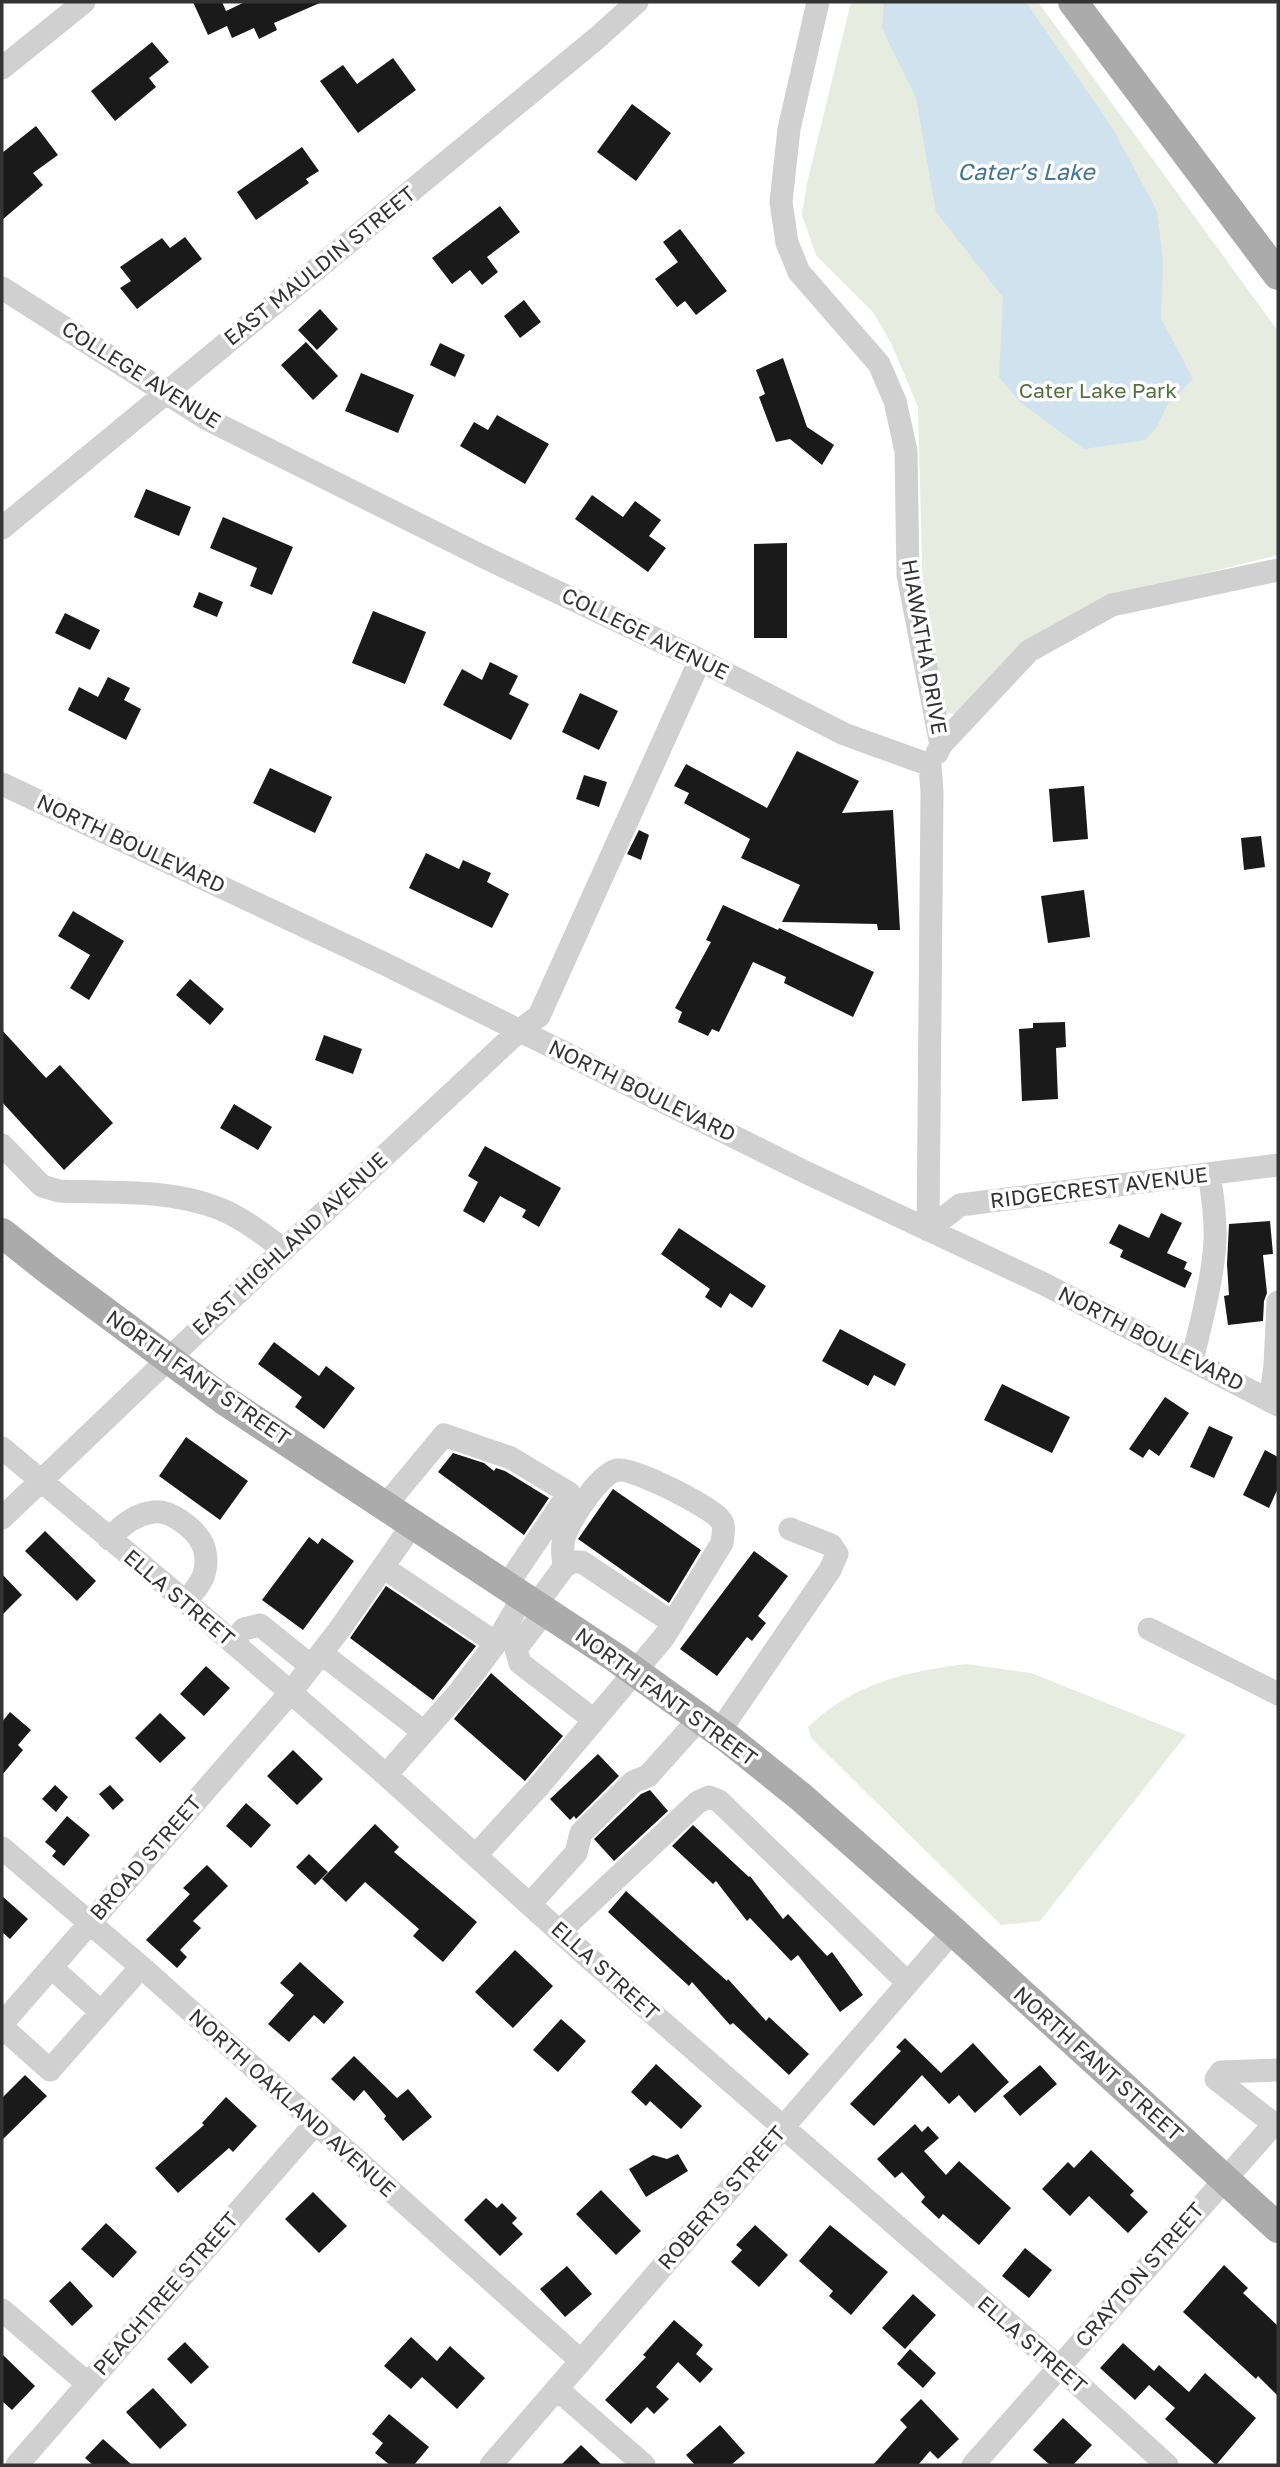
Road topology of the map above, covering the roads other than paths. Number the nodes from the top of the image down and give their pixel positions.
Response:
1 (84, 2) edge
2 (637, 2) edge
3 (818, 2) edge
4 (1073, 2) edge
5 (2, 68) edge
6 (1278, 275) edge
7 (2, 288) edge
8 (165, 393) junction
9 (2, 528) edge
10 (1278, 570) edge
11 (700, 660) junction
12 (936, 755) junction
13 (2, 783) edge
14 (520, 1030) junction
15 (2, 1145) edge
16 (1278, 1165) edge
17 (1209, 1175) junction
18 (929, 1230) junction
19 (2, 1233) edge
20 (284, 1250) junction
21 (1278, 1302) edge
22 (169, 1359) junction
23 (1192, 1360) junction
24 (1274, 1403) edge
25 (2, 1448) edge
26 (41, 1481) junction
27 (385, 1506) junction
28 (2, 1518) edge
29 (413, 1524) junction
30 (790, 1530) dead end
31 (110, 1539) junction
32 (564, 1567) junction
33 (384, 1568) junction
34 (528, 1600) junction
35 (186, 1602) junction
36 (673, 1622) junction
37 (1149, 1629) dead end
38 (232, 1642) junction
39 (496, 1643) junction
40 (316, 1659) junction
41 (635, 1671) junction
42 (291, 1692) junction
43 (1278, 1694) edge
44 (594, 1720) junction
45 (709, 1725) junction
46 (424, 1732) junction
47 (386, 1775) junction
48 (2, 1848) edge
49 (476, 1855) junction
50 (530, 1904) junction
51 (89, 1923) junction
52 (560, 1931) junction
53 (953, 1931) junction
54 (141, 1967) junction
55 (52, 1968) junction
56 (908, 1983) junction
57 (100, 2012) junction
58 (2, 2026) edge
59 (1272, 2070) edge
60 (1276, 2123) edge
61 (315, 2124) junction
62 (783, 2127) junction
63 (1224, 2179) junction
64 (1278, 2228) edge
65 (2, 2310) edge
66 (581, 2361) junction
67 (1059, 2368) junction
68 (88, 2384) junction
69 (557, 2389) junction
70 (17, 2465) edge
71 (491, 2465) edge
72 (644, 2465) edge
73 (973, 2465) edge
74 (1167, 2465) edge

1 - 5 street
2 - 8 street, EAST MAULDIN STREET
3 - 12 street, HIAWATHA DRIVE
4 - 6 main road
7 - 8 street, COLLEGE AVENUE
8 - 9 street, EAST MAULDIN STREET
8 - 11 street, COLLEGE AVENUE
10 - 12 street
11 - 12 street, COLLEGE AVENUE
11 - 14 street, EAST HIGHLAND AVENUE
12 - 18 street, HIAWATHA DRIVE
13 - 14 street, NORTH BOULEVARD
14 - 18 street, NORTH BOULEVARD
14 - 20 street, EAST HIGHLAND AVENUE
15 - 20 street
16 - 17 street, RIDGECREST AVENUE
17 - 18 street, RIDGECREST AVENUE
17 - 23 street
18 - 23 street, NORTH BOULEVARD
19 - 22 main road, NORTH FANT STREET
20 - 22 street, EAST HIGHLAND AVENUE
21 - 24 street
22 - 26 street, EAST HIGHLAND AVENUE
22 - 27 main road, NORTH FANT STREET
23 - 24 street, NORTH BOULEVARD
25 - 26 street, ELLA STREET
26 - 28 street, EAST HIGHLAND AVENUE
26 - 31 street, ELLA STREET
27 - 29 main road, NORTH FANT STREET
27 - 34 street
29 - 33 street, BROAD STREET
29 - 34 main road, NORTH FANT STREET
30 - 45 street
31 - 35 street, ELLA STREET
31 - 35 street
32 - 34 street
32 - 36 street
32 - 36 street
33 - 39 street
33 - 40 street, BROAD STREET
34 - 39 street
34 - 41 main road, NORTH FANT STREET
34 - 44 street
35 - 38 street, ELLA STREET
36 - 41 street
37 - 43 street
38 - 40 street
38 - 42 street, ELLA STREET
39 - 46 street
40 - 42 street, BROAD STREET
40 - 46 street
41 - 44 street
41 - 45 main road, NORTH FANT STREET
42 - 47 street, ELLA STREET
42 - 51 street, BROAD STREET
44 - 49 street
45 - 50 street
45 - 53 main road, NORTH FANT STREET
46 - 47 street
47 - 49 street, ELLA STREET
48 - 51 street, NORTH OAKLAND AVENUE
49 - 50 street, ELLA STREET
50 - 52 street, ELLA STREET
51 - 54 street, NORTH OAKLAND AVENUE
51 - 55 street, BROAD STREET
52 - 56 street
52 - 62 street, ELLA STREET
53 - 56 street, ROBERTS STREET
53 - 63 main road, NORTH FANT STREET
54 - 57 street
54 - 61 street, NORTH OAKLAND AVENUE
55 - 57 street
55 - 58 street, BROAD STREET
56 - 62 street, ROBERTS STREET
57 - 58 street
59 - 60 street
60 - 63 street, CRAYTON STREET
61 - 66 street, NORTH OAKLAND AVENUE
61 - 68 street, PEACHTREE STREET
62 - 66 street, ROBERTS STREET
62 - 67 street, ELLA STREET
63 - 64 main road, NORTH FANT STREET
63 - 67 street, CRAYTON STREET
65 - 68 street
66 - 69 street, ROBERTS STREET
67 - 73 street, CRAYTON STREET
67 - 74 street, ELLA STREET
68 - 70 street, PEACHTREE STREET
69 - 71 street, ROBERTS STREET
69 - 72 street

